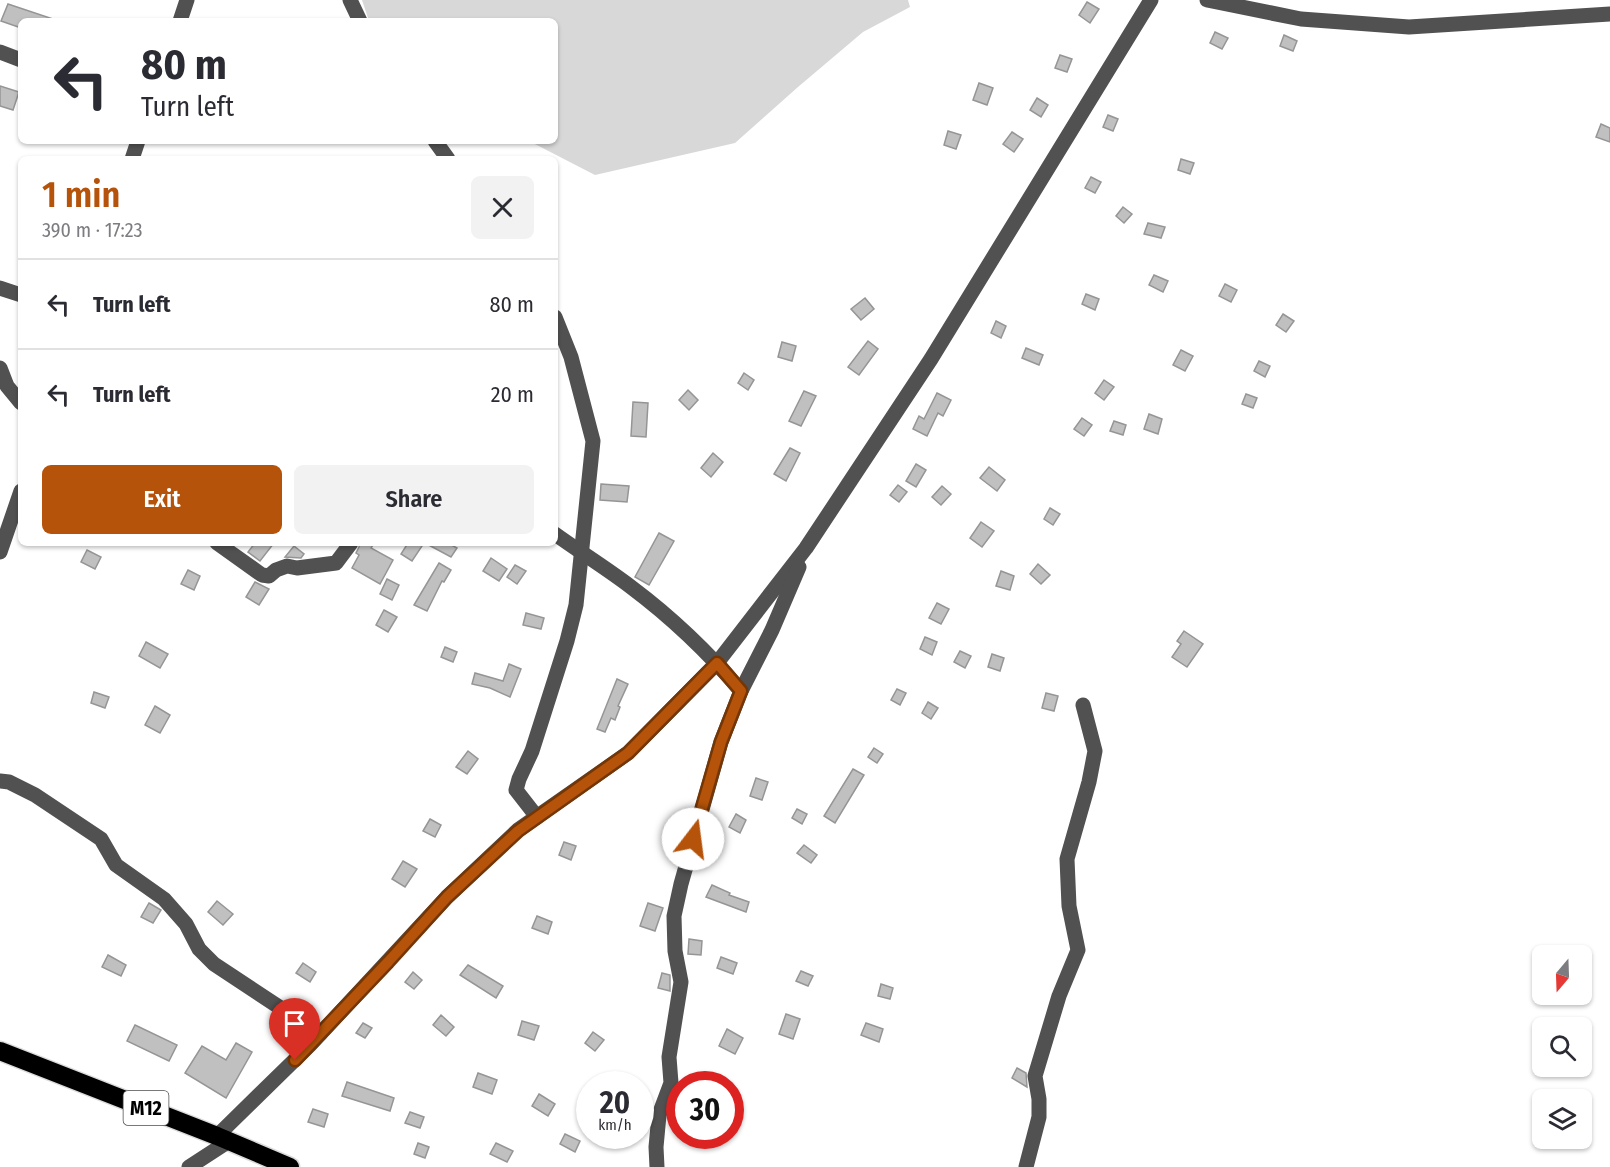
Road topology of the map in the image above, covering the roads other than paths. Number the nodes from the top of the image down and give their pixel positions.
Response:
1 (187, 0) edge
2 (350, 0) edge
3 (1151, 0) edge
4 (1207, 0) edge
5 (1610, 14) edge
6 (181, 18) edge
7 (359, 18) edge
8 (0, 52) edge
9 (18, 59) edge
10 (0, 288) edge
11 (18, 294) edge
12 (558, 324) edge
13 (0, 368) edge
14 (4, 385) edge
15 (18, 400) edge
16 (18, 500) edge
17 (558, 536) edge
18 (221, 546) edge
19 (349, 546) edge
20 (806, 548) junction
21 (0, 552) edge
22 (580, 553) junction
23 (717, 663) junction
24 (741, 691) junction
25 (1083, 705) dead end
26 (0, 781) edge
27 (537, 817) junction
28 (320, 1034) junction
29 (0, 1051) edge
30 (223, 1138) junction
31 (189, 1167) edge
32 (290, 1167) edge
33 (657, 1167) edge
34 (1026, 1167) edge

1 - 6 street
2 - 7 street
3 - 20 street
4 - 5 street
8 - 9 street
10 - 11 street
12 - 22 street
13 - 14 street
14 - 15 street
16 - 21 street
17 - 22 street
18 - 19 street
20 - 23 street
20 - 24 street
22 - 23 street
22 - 27 street
23 - 24 street
23 - 27 street
24 - 33 street
25 - 34 street
26 - 28 street
27 - 28 street
28 - 30 street
29 - 30 highway, M12
30 - 31 street
30 - 32 highway, M12

